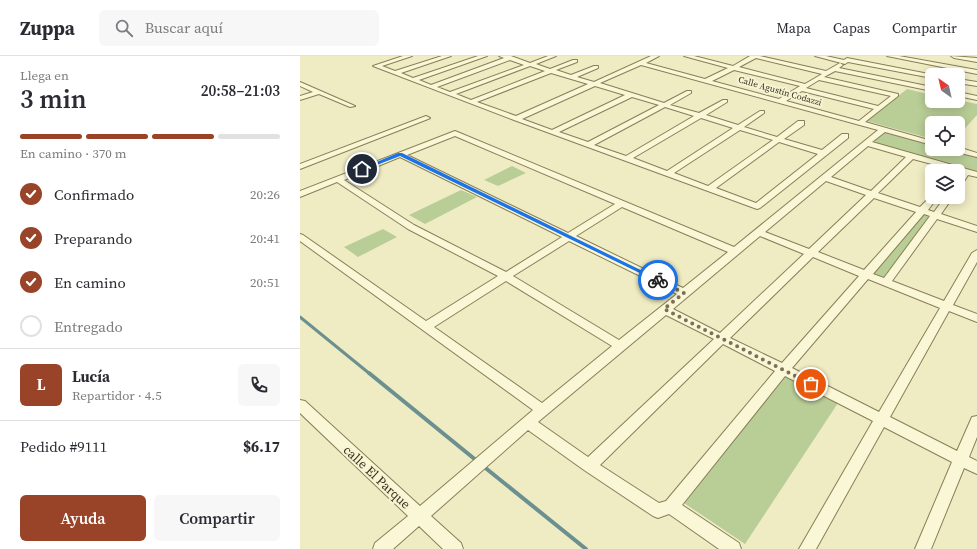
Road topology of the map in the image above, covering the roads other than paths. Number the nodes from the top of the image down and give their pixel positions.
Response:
1 (409, 56) edge
2 (448, 56) edge
3 (484, 56) edge
4 (502, 56) edge
5 (518, 56) edge
6 (553, 56) edge
7 (687, 56) edge
8 (754, 56) edge
9 (818, 56) edge
10 (890, 56) edge
11 (954, 56) edge
12 (653, 57) edge
13 (510, 58) junction
14 (639, 59) edge
15 (848, 59) edge
16 (576, 60) dead end
17 (977, 60) edge
18 (530, 65) junction
19 (596, 67) dead end
20 (732, 67) junction
21 (834, 69) junction
22 (550, 70) junction
23 (977, 72) edge
24 (395, 73) junction
25 (828, 73) junction
26 (925, 75) edge
27 (571, 77) junction
28 (818, 78) junction
29 (413, 80) junction
30 (706, 80) junction
31 (965, 82) edge
32 (300, 84) edge
33 (977, 84) edge
34 (597, 85) junction
35 (431, 87) junction
36 (804, 88) junction
37 (925, 88) edge
38 (320, 92) junction
39 (689, 92) dead end
40 (451, 94) junction
41 (631, 95) junction
42 (965, 95) edge
43 (300, 98) edge
44 (977, 98) edge
45 (725, 101) dead end
46 (781, 101) junction
47 (471, 102) junction
48 (664, 105) junction
49 (352, 106) dead end
50 (880, 108) junction
51 (762, 112) dead end
52 (700, 116) junction
53 (426, 118) dead end
54 (518, 120) junction
55 (801, 123) dead end
56 (860, 123) junction
57 (738, 128) junction
58 (883, 130) junction
59 (553, 132) junction
60 (845, 136) dead end
61 (778, 140) junction
62 (925, 141) edge
63 (866, 142) junction
64 (588, 145) junction
65 (965, 152) edge
66 (824, 153) junction
67 (400, 154) junction
68 (977, 155) edge
69 (912, 156) junction
70 (626, 159) junction
71 (938, 164) edge
72 (300, 166) edge
73 (965, 172) edge
74 (667, 174) junction
75 (977, 175) edge
76 (824, 178) junction
77 (337, 179) junction
78 (709, 189) junction
79 (300, 194) edge
80 (872, 194) junction
81 (622, 203) junction
82 (928, 204) edge
83 (944, 204) edge
84 (922, 210) junction
85 (936, 215) junction
86 (977, 229) edge
87 (757, 232) junction
88 (569, 236) junction
89 (300, 238) edge
90 (734, 252) junction
91 (811, 252) junction
92 (977, 253) edge
93 (866, 274) junction
94 (506, 276) junction
95 (886, 282) junction
96 (684, 293) junction
97 (947, 306) junction
98 (664, 309) junction
99 (977, 318) edge
100 (425, 326) junction
101 (722, 339) junction
102 (620, 346) junction
103 (783, 370) junction
104 (300, 404) edge
105 (543, 410) junction
106 (881, 420) junction
107 (528, 422) junction
108 (977, 422) edge
109 (961, 460) junction
110 (589, 466) junction
111 (977, 468) edge
112 (672, 506) junction
113 (419, 515) junction
114 (381, 549) edge
115 (455, 549) edge
116 (733, 549) edge
117 (807, 549) edge
118 (923, 549) edge

1 - 24 street
2 - 24 street
3 - 29 street
4 - 13 street
5 - 13 street
6 - 18 street
7 - 20 street
8 - 20 street
8 - 25 street
9 - 15 street
10 - 23 street
11 - 17 street
12 - 14 street
13 - 18 street
13 - 35 street
14 - 30 street, Calle Agustín Codazzi
14 - 34 street
15 - 21 street
15 - 26 street
16 - 22 street
18 - 22 street
18 - 40 street
19 - 27 street
20 - 30 street
20 - 36 street
21 - 25 street
21 - 37 street
22 - 27 street
22 - 47 street
24 - 29 street
25 - 28 street
27 - 34 street
28 - 36 street
28 - 50 street
29 - 35 street
30 - 46 street, Calle Agustín Codazzi
31 - 33 street
32 - 38 street
34 - 41 street
34 - 54 street
35 - 40 street
36 - 46 street
36 - 50 street
38 - 43 street
38 - 49 street
39 - 48 street
40 - 47 street
41 - 48 street
41 - 59 street
42 - 44 street
45 - 52 street
46 - 56 street, Calle Agustín Codazzi
47 - 54 street
48 - 52 street
48 - 64 street
50 - 56 street
51 - 57 street
52 - 57 street
52 - 70 street
53 - 72 street
54 - 59 street
55 - 61 street
56 - 58 street, Calle Agustín Codazzi
57 - 61 street
57 - 74 street
58 - 62 street, Calle Agustín Codazzi
58 - 63 street
59 - 64 street
60 - 66 street
61 - 66 street
61 - 78 street
63 - 69 street
63 - 76 street
64 - 70 street
65 - 68 street
66 - 78 street
67 - 77 street
67 - 81 street
67 - 88 street
69 - 71 street
69 - 80 street
70 - 74 street
73 - 75 street
74 - 78 street
76 - 80 street
76 - 87 street
77 - 79 street
77 - 94 street
80 - 84 street
80 - 91 street
81 - 88 street
81 - 90 street
82 - 84 street
83 - 85 street
84 - 85 street
84 - 93 street
85 - 86 street
85 - 95 street
87 - 90 street
87 - 91 street
88 - 94 street
88 - 96 street
89 - 100 street
90 - 96 street
91 - 93 street
91 - 101 street
92 - 97 street
93 - 95 street
93 - 103 street
94 - 100 street
94 - 102 street
95 - 97 street
96 - 98 street
97 - 99 street
97 - 106 street
98 - 101 street
98 - 102 street
100 - 105 street
101 - 103 street
101 - 110 street
102 - 105 street
103 - 106 street
103 - 112 street
104 - 113 street, calle El Parque
105 - 107 street
106 - 109 street
106 - 117 street
107 - 110 street
107 - 113 street
108 - 109 street
109 - 111 street
109 - 118 street
110 - 112 street
112 - 116 street
113 - 114 street
113 - 115 street, calle El Parque

